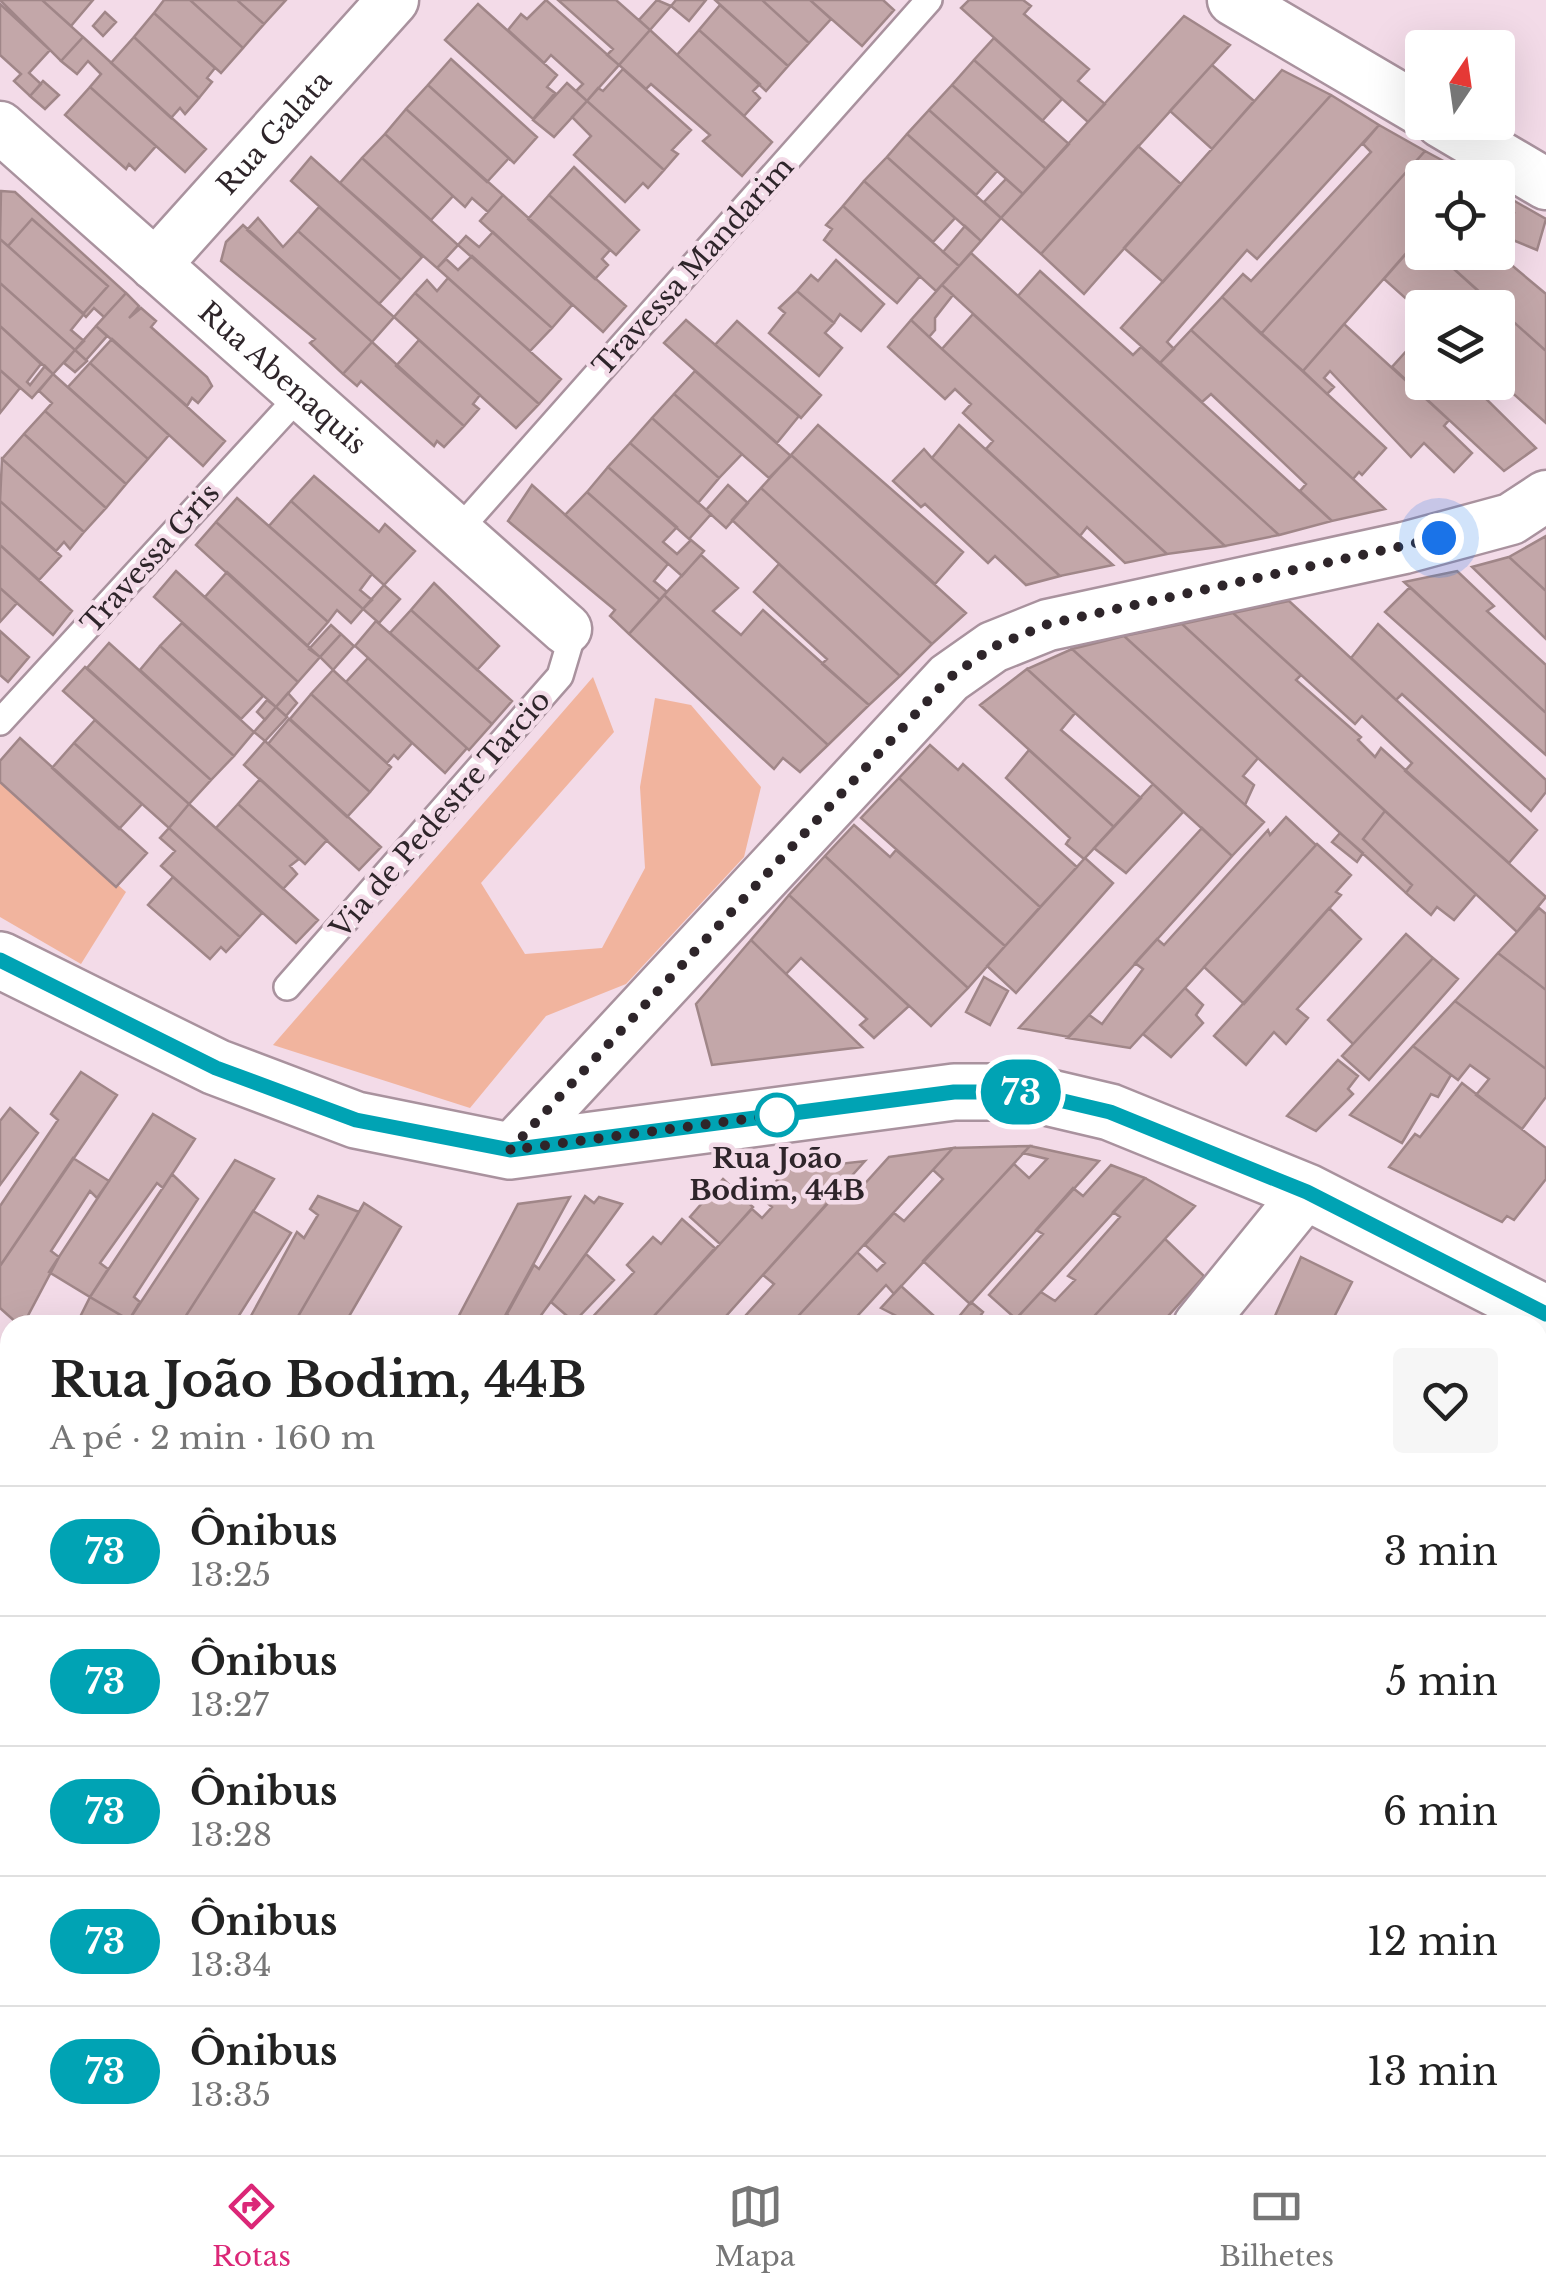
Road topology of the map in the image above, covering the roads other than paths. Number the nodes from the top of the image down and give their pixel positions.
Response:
1 (392, 0) edge
2 (929, 0) edge
3 (1232, 0) edge
4 (1405, 102) edge
5 (3, 136) edge
6 (1471, 140) edge
7 (1546, 184) edge
8 (155, 265) junction
9 (300, 394) junction
10 (1546, 496) edge
11 (457, 532) junction
12 (566, 629) joint
13 (0, 722) edge
14 (0, 960) edge
15 (287, 987) dead end
16 (510, 1150) junction
17 (1307, 1192) junction
18 (1546, 1314) edge
19 (1206, 1315) edge

1 - 8 street, Rua Galata
2 - 11 lane, Travessa Mandarim
3 - 4 street
5 - 8 street, Rua Abenaquis
6 - 7 street
8 - 9 street, Rua Abenaquis
9 - 11 street, Rua Abenaquis
9 - 13 lane, Travessa Gris
10 - 16 street
11 - 12 street, Rua Abenaquis
12 - 15 lane, Via de Pedestre Tarcio
14 - 16 street
16 - 17 street
17 - 18 street
17 - 19 street

